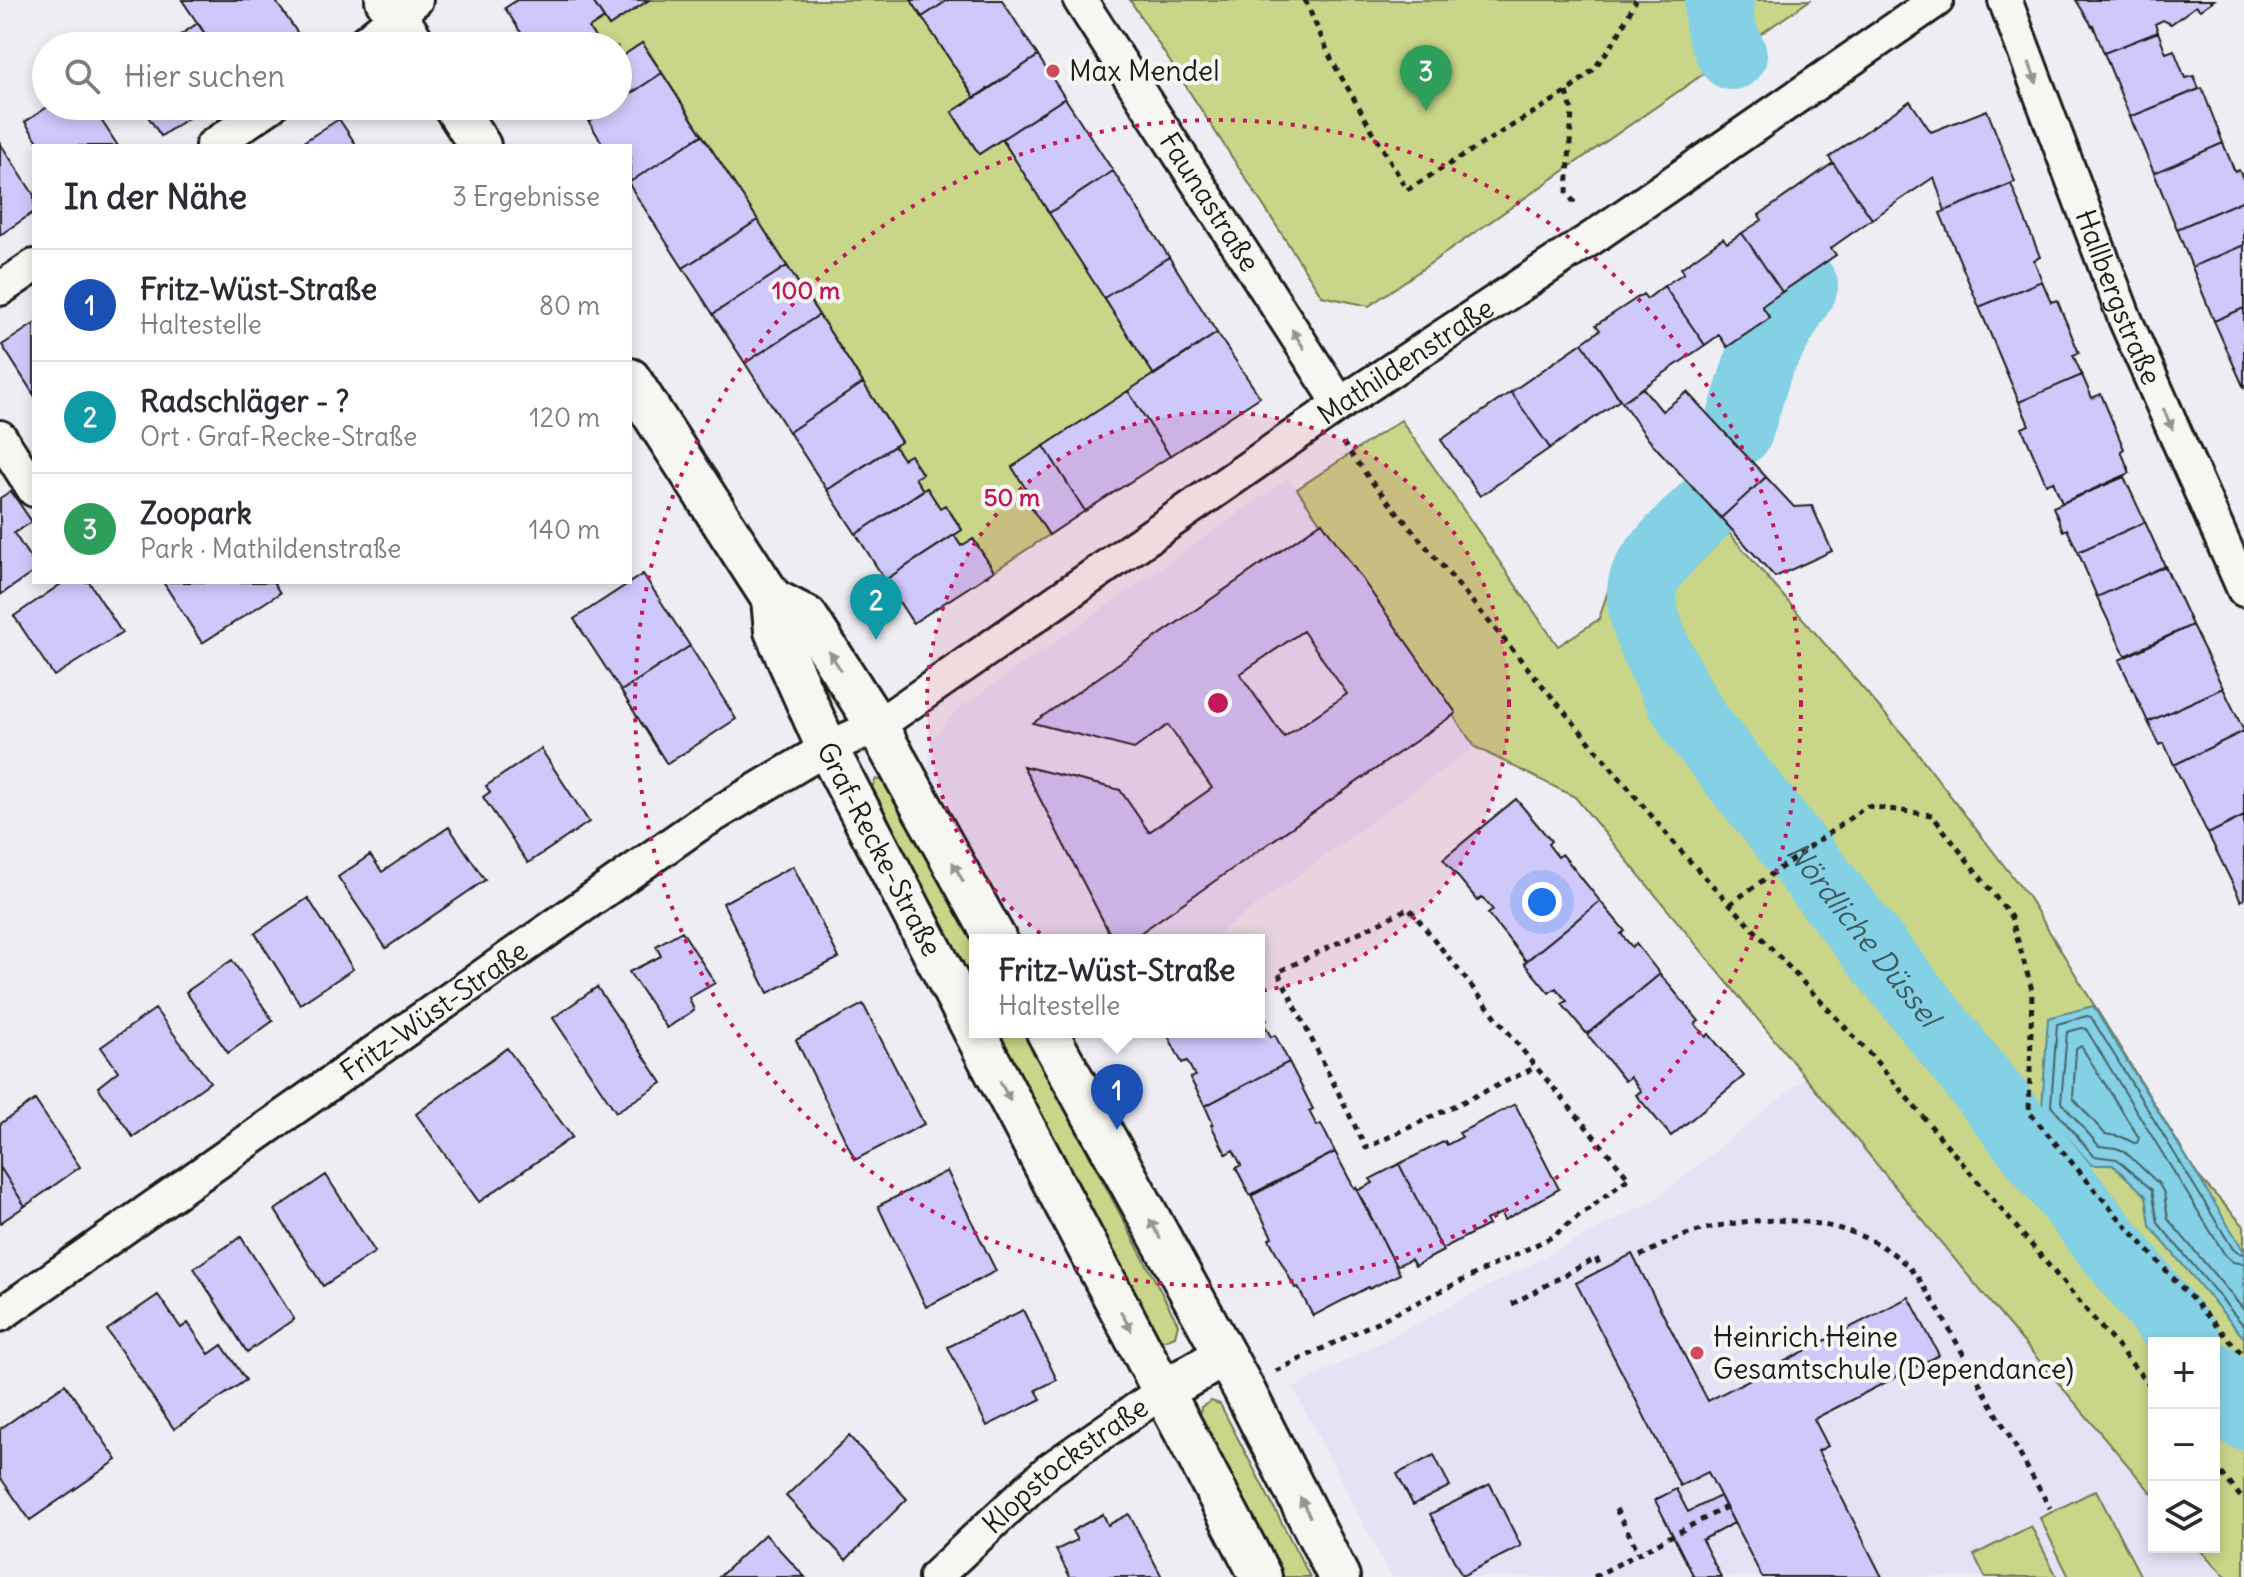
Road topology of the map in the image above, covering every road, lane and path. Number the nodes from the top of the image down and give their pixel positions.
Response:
1 (1080, 0) edge
2 (1305, 0) edge
3 (1636, 0) edge
4 (1937, 0) edge
5 (2005, 0) edge
6 (404, 16) edge
7 (381, 32) edge
8 (1567, 92) junction
9 (250, 120) edge
10 (463, 120) edge
11 (215, 144) edge
12 (479, 144) edge
13 (1595, 236) junction
14 (32, 267) edge
15 (0, 289) edge
16 (632, 382) edge
17 (1331, 411) junction
18 (0, 437) edge
19 (32, 487) edge
20 (2244, 590) edge
21 (772, 599) junction
22 (877, 726) junction
23 (827, 748) junction
24 (1730, 904) junction
25 (993, 934) edge
26 (969, 1020) edge
27 (979, 1038) edge
28 (1050, 1038) edge
29 (1536, 1067) junction
30 (1640, 1256) dead end
31 (1602, 1269) dead end
32 (1512, 1304) dead end
33 (0, 1315) edge
34 (2244, 1356) edge
35 (1234, 1372) junction
36 (2148, 1383) edge
37 (1163, 1391) junction
38 (2220, 1471) edge
39 (2244, 1501) edge
40 (1726, 1507) dead end
41 (2050, 1508) dead end
42 (1616, 1509) dead end
43 (1639, 1553) junction
44 (935, 1577) edge
45 (1261, 1577) edge
46 (1339, 1577) edge
47 (1594, 1577) edge

17 -> 1 street, Faunastraße
2 - 8 path
3 - 8 path
4 - 13 street, Mathildenstraße
5 -> 20 street, Hallbergstraße
6 - 7 street
8 - 13 path
9 - 11 street
10 - 12 street
13 - 17 street, Mathildenstraße
14 - 15 street
16 - 21 street, Graf-Recke-Straße
17 - 22 street, Mathildenstraße
17 - 24 path
18 - 19 street
22 -> 21 street, Graf-Recke-Straße
21 - 23 street, Graf-Recke-Straße
22 - 23 street, Fritz-Wüst-Straße
25 -> 22 street, Graf-Recke-Straße
23 -> 26 street, Graf-Recke-Straße
23 - 33 street, Fritz-Wüst-Straße
24 - 34 path
24 - 36 path
27 -> 37 street, Graf-Recke-Straße
35 -> 28 street
29 - 29 path
29 - 35 path
30 - 41 path
31 - 32 path
35 - 37 street
46 -> 35 street
37 - 44 street, Klopstockstraße
37 - 45 street, Graf-Recke-Straße
38 - 39 path
40 - 43 path
42 - 43 path
43 - 47 path

